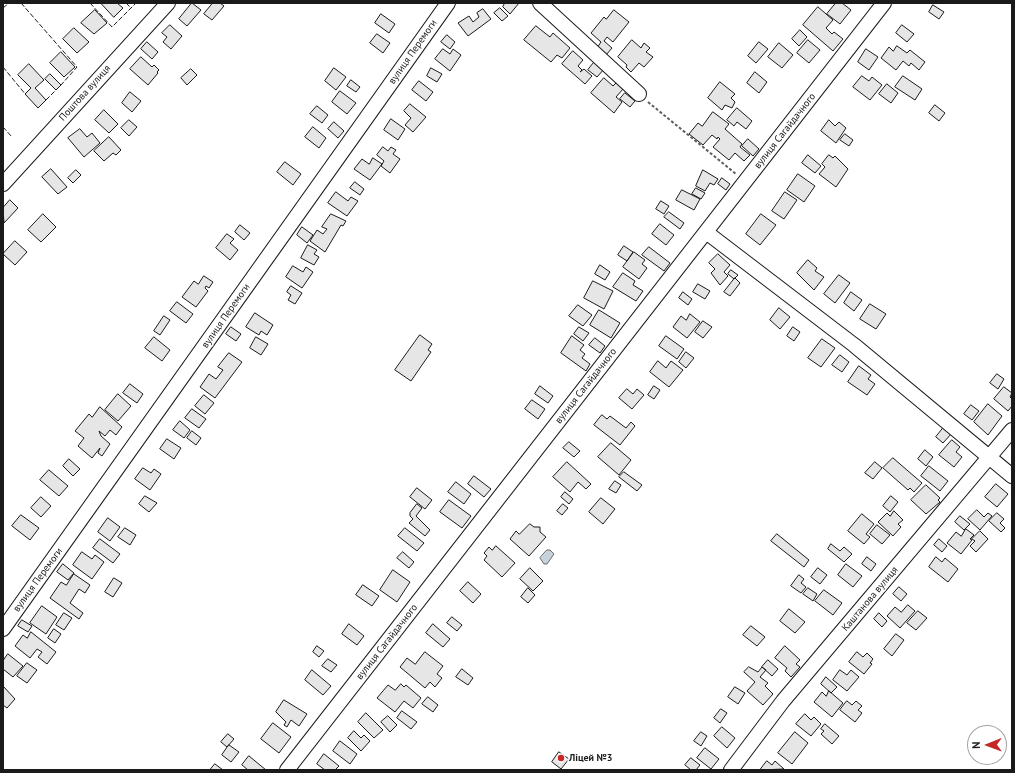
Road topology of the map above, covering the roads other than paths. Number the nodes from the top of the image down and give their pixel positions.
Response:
1 (168, 3) edge
2 (448, 3) edge
3 (540, 3) edge
4 (884, 3) edge
5 (640, 94) road end
6 (3, 184) edge
7 (706, 232) junction
8 (1012, 430) edge
9 (990, 456) junction
10 (1012, 476) edge
11 (3, 629) edge
12 (287, 770) edge
13 (731, 770) edge

1 - 6 street, Поштова вулиця
2 - 11 street, вулиця Перемоги
3 - 5 street
4 - 7 street, вулиця Сагайдачного
7 - 9 street
7 - 12 street, вулиця Сагайдачного
8 - 9 street, Каштанова вулиця
9 - 10 street
9 - 13 street, Каштанова вулиця

